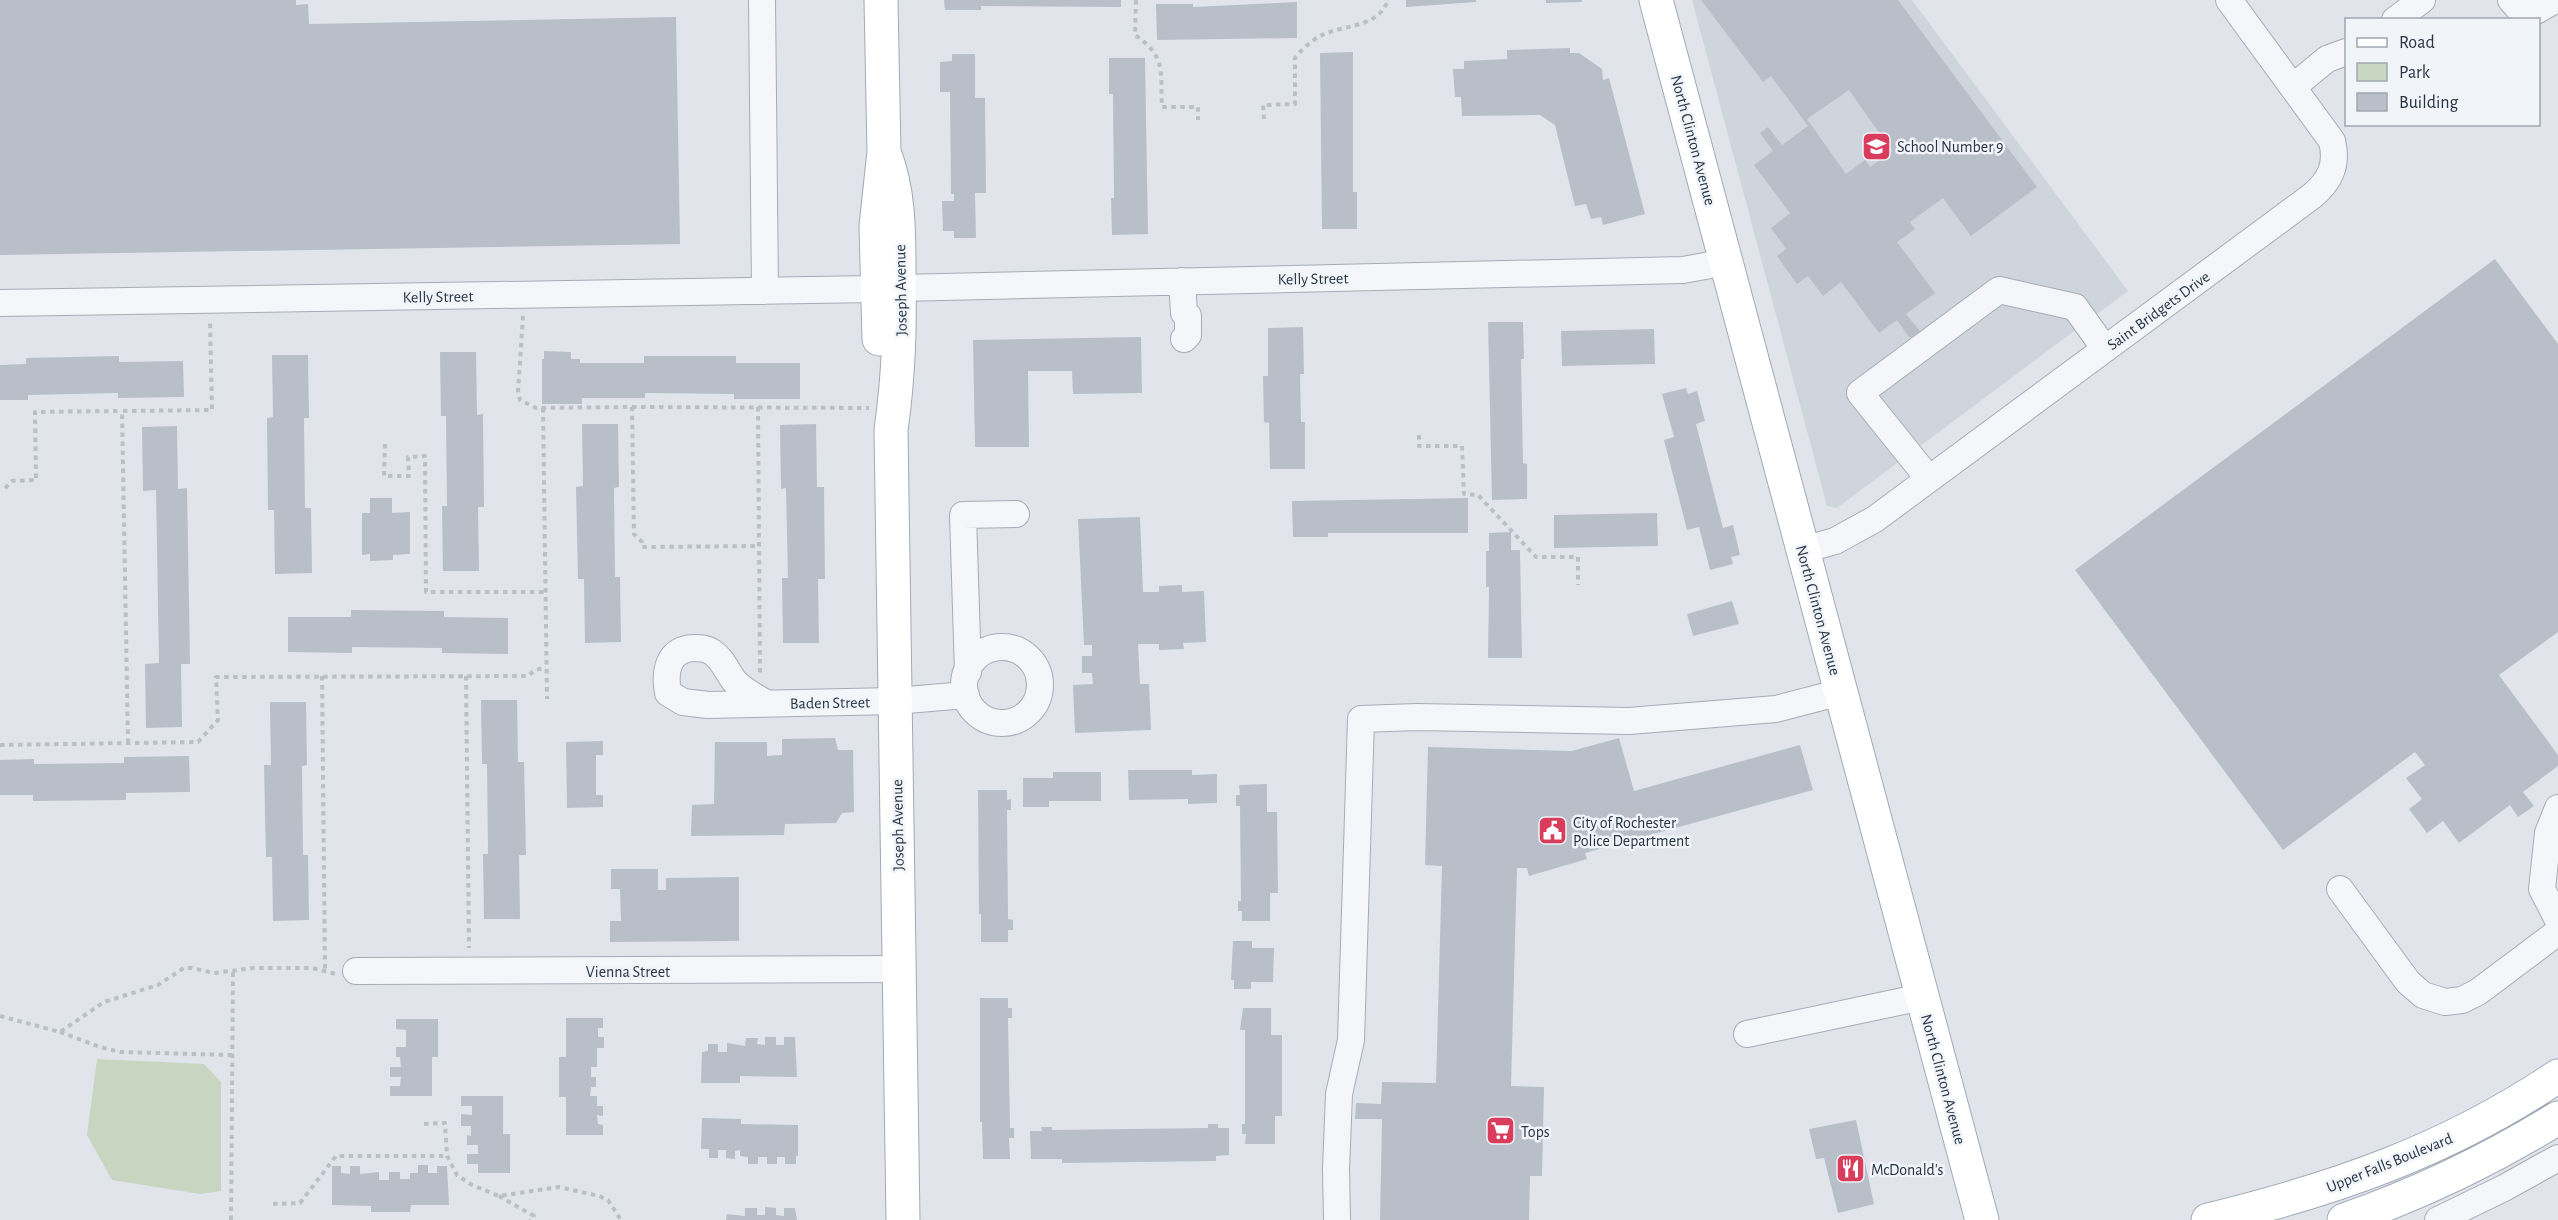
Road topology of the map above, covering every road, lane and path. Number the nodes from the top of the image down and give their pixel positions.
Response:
1 (762, 0) edge
2 (881, 0) edge
3 (1136, 0) edge
4 (1388, 0) edge
5 (1656, 0) edge
6 (2229, 0) edge
7 (2422, 0) edge
8 (2511, 0) edge
9 (2555, 0) edge
10 (2398, 18) edge
11 (2345, 52) edge
12 (2293, 87) junction
13 (1264, 119) dead end
14 (1198, 120) dead end
15 (1726, 262) junction
16 (1182, 281) junction
17 (888, 288) junction
18 (765, 291) junction
19 (525, 295) junction
20 (210, 300) junction
21 (0, 303) edge
22 (1184, 313) dead end
23 (2105, 349) junction
24 (632, 407) junction
25 (543, 408) junction
26 (758, 408) junction
27 (122, 411) junction
28 (889, 419) junction
29 (1419, 435) dead end
30 (385, 444) dead end
31 (1929, 479) junction
32 (5, 488) dead end
33 (1016, 514) dead end
34 (759, 546) junction
35 (1803, 550) junction
36 (1578, 585) dead end
37 (545, 592) junction
38 (546, 668) junction
39 (322, 676) junction
40 (466, 676) junction
41 (1841, 692) junction
42 (547, 699) dead end
43 (895, 701) junction
44 (764, 702) joint
45 (128, 743) junction
46 (0, 745) edge
47 (2558, 808) edge
48 (2340, 889) dead end
49 (2558, 920) edge
50 (2558, 932) edge
51 (900, 969) junction
52 (233, 971) junction
53 (325, 971) junction
54 (469, 972) junction
55 (348, 973) joint
56 (1922, 997) junction
57 (0, 1016) edge
58 (60, 1032) junction
59 (1747, 1034) dead end
60 (232, 1054) junction
61 (2558, 1076) edge
62 (2558, 1118) edge
63 (424, 1124) dead end
64 (447, 1156) junction
65 (2556, 1166) edge
66 (499, 1196) junction
67 (273, 1204) dead end
68 (231, 1220) edge
69 (531, 1220) edge
70 (621, 1220) edge
71 (903, 1220) edge
72 (1337, 1220) edge
73 (1982, 1220) edge
74 (2208, 1220) edge
75 (2344, 1220) edge
76 (2438, 1220) edge

1 - 18 street
2 - 17 main road, Joseph Avenue
3 - 14 path
4 - 13 path
5 - 15 main road, North Clinton Avenue
6 - 12 street, Saint Bridgets Drive
7 - 10 street
8 - 9 street
11 - 12 street
12 - 23 street, Saint Bridgets Drive
15 - 16 street, Kelly Street
15 - 35 main road, North Clinton Avenue
16 - 17 street, Kelly Street
16 - 22 street
17 - 18 street, Kelly Street
17 - 28 main road, Joseph Avenue
18 - 19 street, Kelly Street
19 - 20 street, Kelly Street
19 - 25 path
20 - 21 street, Kelly Street
20 - 27 path
23 - 31 street, Saint Bridgets Drive
23 - 31 street
24 - 25 path
24 - 26 path
24 - 34 path
25 - 37 path
26 - 28 path
26 - 34 path
27 - 32 path
27 - 45 path
28 - 43 main road, Joseph Avenue
29 - 36 path
30 - 37 path
31 - 35 street, Saint Bridgets Drive
33 - 43 street, Baden Street
34 - 44 path
35 - 41 main road, North Clinton Avenue
37 - 38 path
38 - 40 path
38 - 42 path
39 - 40 path
39 - 45 path
39 - 53 path
40 - 54 path
41 - 56 main road, North Clinton Avenue
41 - 72 street
43 - 44 street, Baden Street
43 - 51 main road, Joseph Avenue
45 - 46 path
47 - 49 street
48 - 50 street
51 - 54 street, Vienna Street
51 - 71 main road, Joseph Avenue
52 - 53 path
52 - 58 path
52 - 60 path
53 - 55 path
54 - 55 street, Vienna Street
56 - 59 street
56 - 73 main road, North Clinton Avenue
57 - 58 path
58 - 60 path
60 - 68 path
61 - 74 main road, Upper Falls Boulevard
62 - 75 main road
63 - 64 path
64 - 66 path
64 - 67 path
65 - 76 street
66 - 69 path
66 - 70 path

